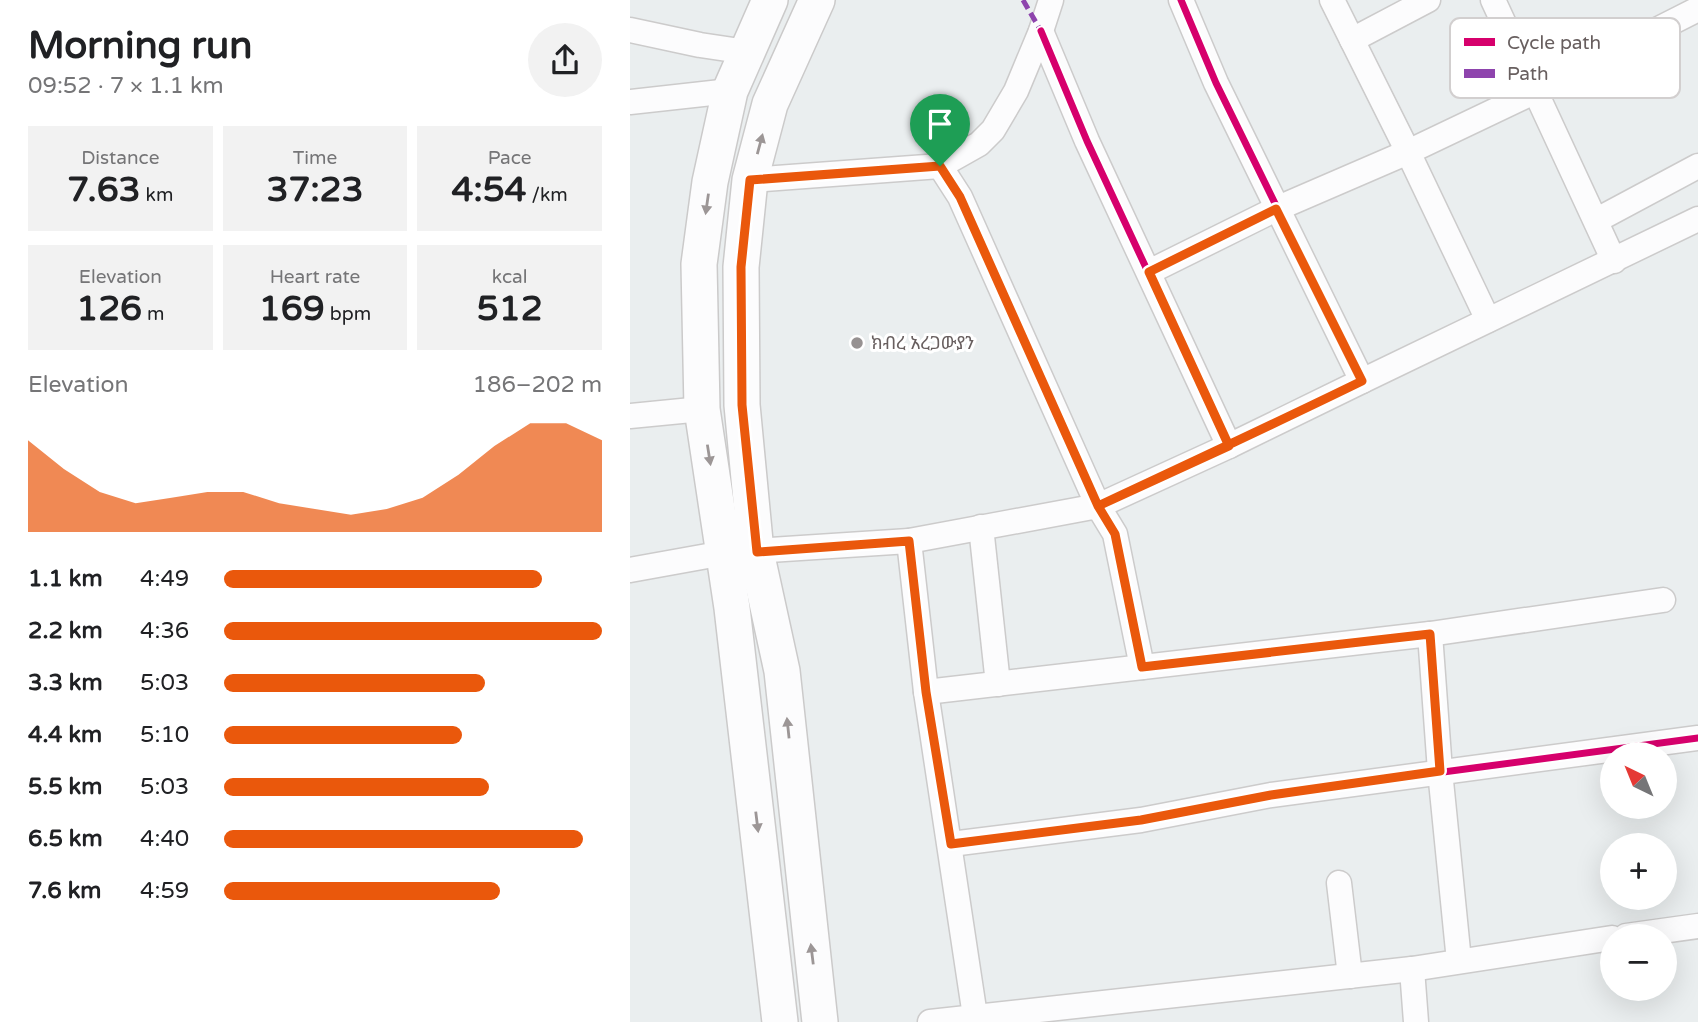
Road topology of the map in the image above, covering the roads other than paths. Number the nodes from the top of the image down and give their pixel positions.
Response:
1 (770, 0) edge
2 (817, 0) edge
3 (1051, 0) edge
4 (1181, 0) edge
5 (1332, 0) edge
6 (1428, 0) edge
7 (1493, 0) edge
8 (1698, 9) edge
9 (1502, 18) edge
10 (1680, 18) edge
11 (630, 30) edge
12 (1041, 31) junction
13 (1352, 40) junction
14 (747, 52) junction
15 (730, 92) junction
16 (1521, 98) edge
17 (1539, 98) edge
18 (630, 102) edge
19 (1408, 152) junction
20 (940, 166) junction
21 (1698, 166) edge
22 (750, 180) junction
23 (1276, 209) junction
24 (1698, 219) edge
25 (1597, 220) junction
26 (1614, 261) junction
27 (1149, 272) junction
28 (1488, 320) junction
29 (1362, 381) junction
30 (702, 409) junction
31 (630, 416) edge
32 (1229, 446) junction
33 (1098, 506) junction
34 (981, 527) junction
35 (909, 541) junction
36 (740, 553) junction
37 (630, 570) edge
38 (1663, 600) dead end
39 (1430, 634) junction
40 (1142, 667) junction
41 (998, 684) junction
42 (926, 692) junction
43 (1698, 738) edge
44 (1440, 771) junction
45 (951, 844) junction
46 (1339, 883) dead end
47 (1698, 926) edge
48 (1677, 929) edge
49 (1600, 940) edge
50 (1459, 961) junction
51 (1412, 970) junction
52 (1350, 976) junction
53 (975, 1017) junction
54 (1013, 1018) edge
55 (780, 1022) edge
56 (820, 1022) edge
57 (930, 1022) edge
58 (1416, 1022) edge

1 - 14 main road
22 -> 2 main road
3 - 12 street
4 - 23 street
5 - 13 street
6 - 13 street
7 - 9 street
8 - 10 street
11 - 14 street
12 - 20 street
12 - 27 street
13 - 19 street
14 - 15 main road
15 - 18 street
15 -> 30 main road
16 - 19 street
17 - 25 street
19 - 23 street
19 - 28 street
20 - 22 street
20 - 33 street
21 - 25 street
22 - 36 main road
23 - 27 street
23 - 29 street
24 - 26 street
25 - 26 street
26 - 28 street
27 - 32 street
28 - 29 street
29 - 32 street
30 - 31 street
30 -> 36 main road
32 - 33 street
33 - 34 street
33 - 40 street
34 - 35 street
34 - 41 street
35 - 36 street
35 - 42 street
36 - 37 street
36 -> 55 main road
56 -> 36 main road
38 - 39 street
39 - 40 street
39 - 44 street
40 - 41 street
41 - 42 street
42 - 45 street
43 - 44 street
44 - 45 street
44 - 50 street
45 - 53 street
46 - 52 street
47 - 48 street
49 - 50 street
50 - 51 street
51 - 52 street
51 - 58 street
52 - 54 street
53 - 54 street
53 - 57 street

